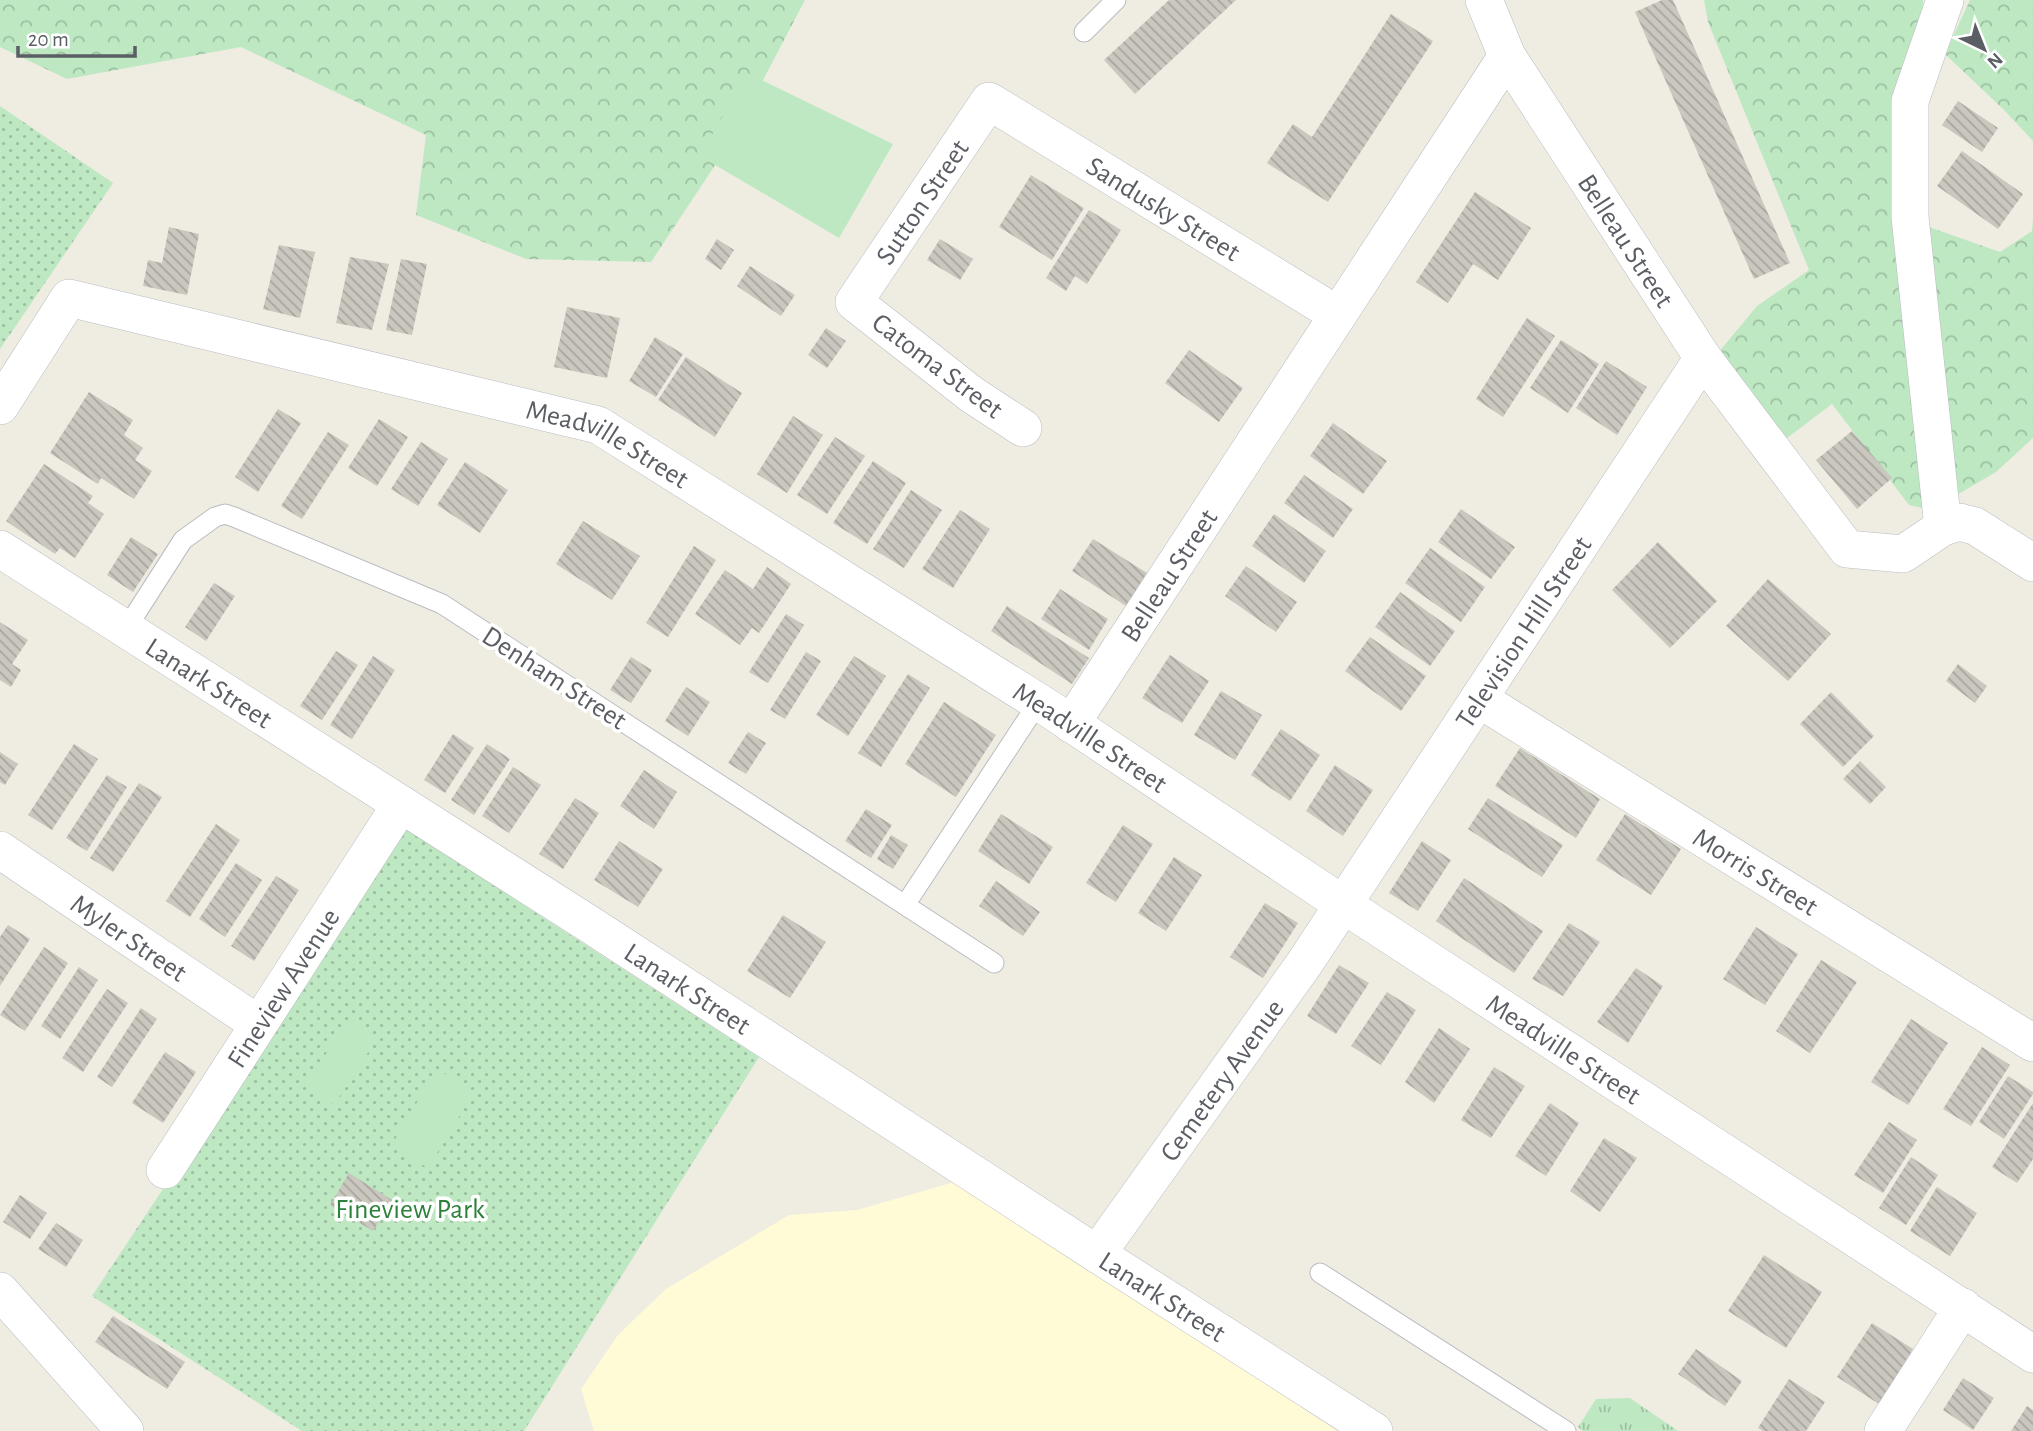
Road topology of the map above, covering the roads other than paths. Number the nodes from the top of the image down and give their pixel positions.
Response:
1 (1116, 0) edge
2 (1484, 0) edge
3 (1945, 0) edge
4 (1084, 32) dead end
5 (1507, 56) junction
6 (989, 101) joint
7 (854, 302) joint
8 (1338, 315) junction
9 (1703, 358) junction
10 (0, 405) edge
11 (1023, 428) dead end
12 (1943, 527) junction
13 (0, 548) edge
14 (2033, 563) edge
15 (126, 629) junction
16 (1479, 699) junction
17 (1038, 703) junction
18 (1071, 724) junction
19 (401, 804) junction
20 (0, 850) edge
21 (905, 905) junction
22 (1344, 905) junction
23 (994, 964) dead end
24 (258, 1024) junction
25 (2033, 1043) edge
26 (165, 1170) dead end
27 (1097, 1254) junction
28 (1320, 1273) dead end
29 (0, 1291) edge
30 (1963, 1307) junction
31 (2033, 1354) edge
32 (125, 1431) edge
33 (1374, 1431) edge
34 (1566, 1431) edge
35 (1883, 1431) edge

1 - 4 lane
2 - 5 street
3 - 12 street
5 - 8 street, Belleau Street
5 - 9 street, Belleau Street
6 - 7 street, Sutton Street
6 - 8 street, Sandusky Street
7 - 11 street, Catoma Street
8 - 18 street, Belleau Street
9 - 12 street, Belleau Street
9 - 16 street, Television Hill Street
10 - 17 street, Meadville Street
12 - 14 street
13 - 15 street, Lanark Street
15 - 19 street, Lanark Street
15 - 21 lane, Denham Street
16 - 22 street, Television Hill Street
16 - 25 street, Morris Street
17 - 18 street, Meadville Street
17 - 21 lane
18 - 22 street, Meadville Street
19 - 24 street, Fineview Avenue
19 - 27 street, Lanark Street
20 - 24 street, Myler Street
21 - 23 lane, Denham Street
22 - 27 street, Cemetery Avenue
22 - 30 street, Meadville Street
24 - 26 street, Fineview Avenue
27 - 33 street, Lanark Street
28 - 34 lane
29 - 32 street
30 - 31 street, Meadville Street
30 - 35 street

